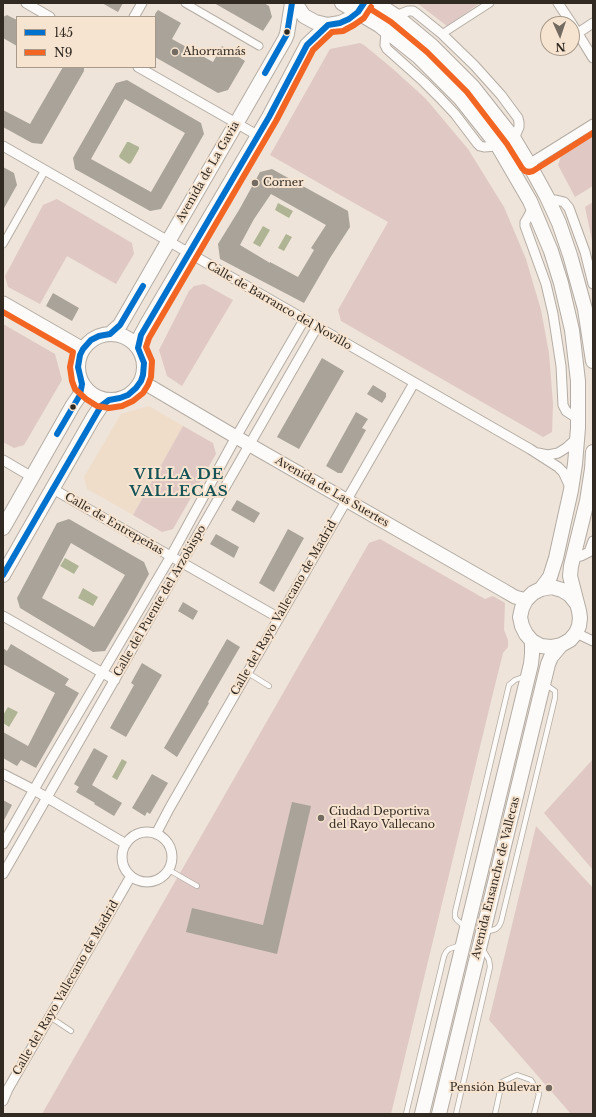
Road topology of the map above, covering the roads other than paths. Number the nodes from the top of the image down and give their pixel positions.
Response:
1 (26, 3) edge
2 (142, 3) edge
3 (185, 3) edge
4 (292, 3) edge
5 (295, 3) edge
6 (342, 3) edge
7 (376, 3) edge
8 (490, 3) edge
9 (558, 3) edge
10 (361, 7) edge
11 (48, 16) edge
12 (135, 16) edge
13 (396, 16) junction
14 (567, 16) edge
15 (593, 23) edge
16 (328, 25) junction
17 (580, 32) edge
18 (442, 34) junction
19 (580, 36) edge
20 (259, 46) dead end
21 (593, 58) edge
22 (140, 68) edge
23 (236, 124) junction
24 (593, 124) edge
25 (257, 135) junction
26 (514, 139) junction
27 (3, 146) edge
28 (529, 164) junction
29 (45, 170) junction
30 (549, 201) junction
31 (169, 242) junction
32 (3, 244) edge
33 (188, 254) junction
34 (593, 284) edge
35 (3, 303) edge
36 (304, 320) junction
37 (317, 327) junction
38 (110, 334) junction
39 (138, 348) junction
40 (83, 349) junction
41 (593, 361) edge
42 (141, 381) junction
43 (414, 383) junction
44 (82, 384) junction
45 (109, 400) junction
46 (236, 437) junction
47 (577, 438) junction
48 (250, 445) junction
49 (593, 452) edge
50 (534, 453) junction
51 (3, 460) edge
52 (32, 477) junction
53 (53, 489) junction
54 (571, 490) junction
55 (346, 500) junction
56 (3, 528) edge
57 (593, 541) edge
58 (171, 556) junction
59 (573, 558) junction
60 (182, 563) junction
61 (3, 575) edge
62 (541, 589) junction
63 (526, 600) junction
64 (577, 604) junction
65 (3, 616) edge
66 (279, 618) junction
67 (576, 633) junction
68 (532, 641) junction
69 (593, 641) edge
70 (561, 645) junction
71 (102, 673) junction
72 (248, 673) junction
73 (115, 680) junction
74 (268, 686) dead end
75 (3, 774) edge
76 (34, 790) junction
77 (47, 798) junction
78 (156, 834) junction
79 (3, 844) edge
80 (126, 844) junction
81 (168, 870) junction
82 (3, 874) edge
83 (131, 876) junction
84 (197, 886) dead end
85 (463, 945) junction
86 (479, 948) junction
87 (50, 1017) junction
88 (71, 1030) dead end
89 (6, 1088) edge
90 (3, 1101) edge
91 (406, 1114) edge
92 (422, 1114) edge
93 (439, 1114) edge
94 (456, 1114) edge
95 (495, 1114) edge
96 (534, 1114) edge

1 - 11 street
2 - 12 street
3 - 20 street
4 - 23 main road, Avenida de La Gavia
5 - 16 main road
6 - 10 main road
7 - 13 main road
8 - 18 street
9 - 14 street
10 - 16 main road
10 - 47 main road
13 - 18 street
13 - 26 main road
15 - 17 street
16 - 25 main road
18 - 26 street
19 - 21 street
22 - 23 street
23 - 25 street
23 - 31 main road, Avenida de La Gavia
24 - 28 street
25 - 33 main road
26 - 28 main road
27 - 29 street, Calle de Barranco del Novillo
28 - 30 main road
29 - 31 street, Calle de Barranco del Novillo
29 - 32 street
30 - 34 street
30 - 41 main road
31 - 33 street, Calle de Barranco del Novillo
31 - 38 main road, Avenida de La Gavia
33 - 36 street, Calle de Barranco del Novillo
33 - 39 main road
35 - 40 main road
36 - 37 street, Calle de Barranco del Novillo
36 - 46 street, Calle del Puente del Arzobispo
37 - 43 street, Calle de Barranco del Novillo
37 - 48 street, Calle del Puente del Arzobispo
38 - 39 main road
38 - 40 main road
39 - 42 main road
40 - 44 main road
42 - 45 main road
42 - 46 main road, Avenida de Las Suertes
43 - 50 street, Calle de Barranco del Novillo
43 - 55 street, Calle del Rayo Vallecano de Madrid
44 - 45 main road
44 - 52 main road
45 - 53 main road
46 - 48 main road, Avenida de Las Suertes
46 - 58 street, Calle del Puente del Arzobispo
47 - 50 street, Calle de Barranco del Novillo
47 - 54 main road
48 - 55 main road, Avenida de Las Suertes
48 - 60 street, Calle del Puente del Arzobispo
49 - 59 main road
50 - 54 street, Calle de Barranco del Novillo
51 - 52 street
52 - 56 main road
53 - 58 street, Calle de Entrepeñas
53 - 61 main road
54 - 62 main road
55 - 63 main road, Avenida de Las Suertes
55 - 66 street, Calle del Rayo Vallecano de Madrid
57 - 59 street
58 - 60 street, Calle de Entrepeñas
58 - 71 street, Calle del Puente del Arzobispo
59 - 64 main road
60 - 66 street, Calle de Entrepeñas
60 - 73 street, Calle del Puente del Arzobispo
62 - 63 main road
62 - 64 main road
63 - 68 main road
64 - 67 main road
65 - 71 street
66 - 72 street, Calle del Rayo Vallecano de Madrid
67 - 69 street
67 - 70 main road, Avenida Ensanche de Vallecas
68 - 70 main road
68 - 85 main road, Avenida Ensanche de Vallecas
70 - 86 main road, Avenida Ensanche de Vallecas
71 - 73 street
71 - 76 street, Calle del Puente del Arzobispo
72 - 74 lane
72 - 78 street, Calle del Rayo Vallecano de Madrid
73 - 77 street, Calle del Puente del Arzobispo
75 - 76 street
76 - 77 street
76 - 79 street, Calle del Puente del Arzobispo
77 - 80 street
77 - 82 street, Calle del Puente del Arzobispo
78 - 80 street
78 - 81 street
80 - 83 street
81 - 83 street
81 - 84 lane
83 - 87 street, Calle del Rayo Vallecano de Madrid
85 - 91 lane
85 - 92 main road, Avenida Ensanche de Vallecas
86 - 93 main road, Avenida Ensanche de Vallecas
86 - 94 lane
87 - 88 lane
87 - 89 street, Calle del Rayo Vallecano de Madrid
89 - 90 street, Calle del Rayo Vallecano de Madrid
95 - 96 lane

